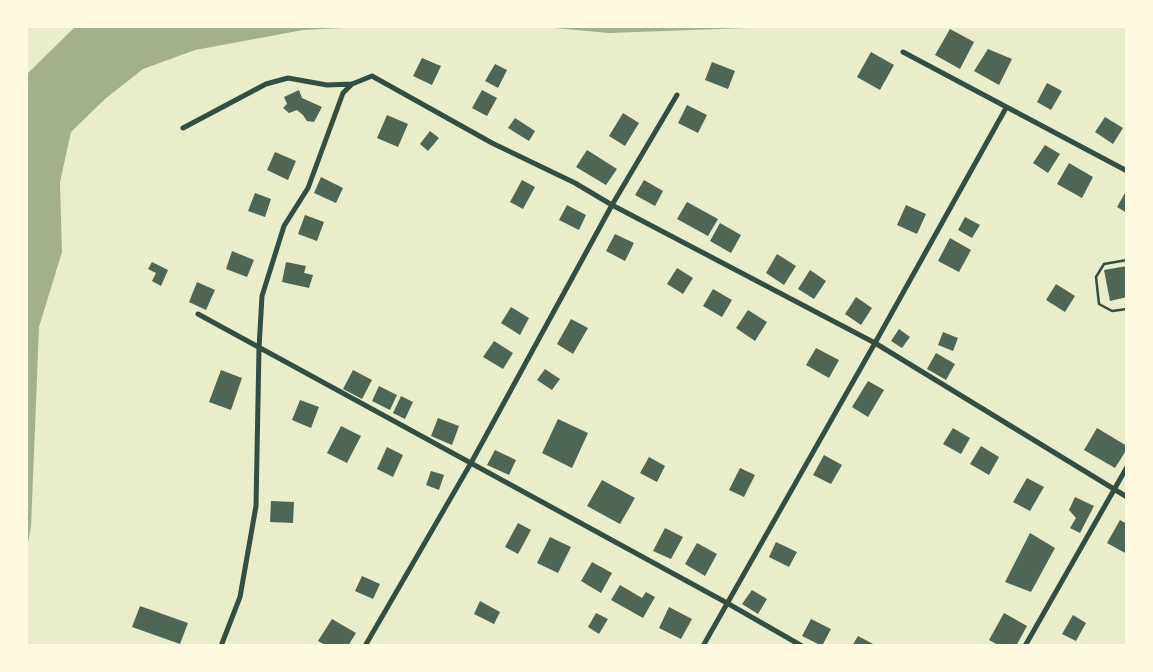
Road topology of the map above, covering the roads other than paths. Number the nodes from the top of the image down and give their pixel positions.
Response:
1 (903, 52) dead end
2 (352, 84) junction
3 (677, 95) dead end
4 (1006, 108) junction
5 (183, 128) dead end
6 (1127, 172) edge
7 (612, 205) junction
8 (198, 314) dead end
9 (875, 344) junction
10 (259, 348) junction
11 (471, 463) junction
12 (1127, 467) edge
13 (1114, 490) junction
14 (1127, 497) edge
15 (727, 603) junction
16 (221, 646) edge
17 (365, 646) edge
18 (703, 646) edge
19 (802, 646) edge
20 (1025, 646) edge

1 - 4 street
2 - 5 street
2 - 7 street
2 - 10 street
3 - 7 street
4 - 6 street
4 - 9 street
7 - 9 street
7 - 11 street
8 - 10 street
9 - 13 street
9 - 15 street
10 - 11 street
10 - 16 street
11 - 15 street
11 - 17 street
12 - 13 street
13 - 14 street
13 - 20 street
15 - 18 street
15 - 19 street

